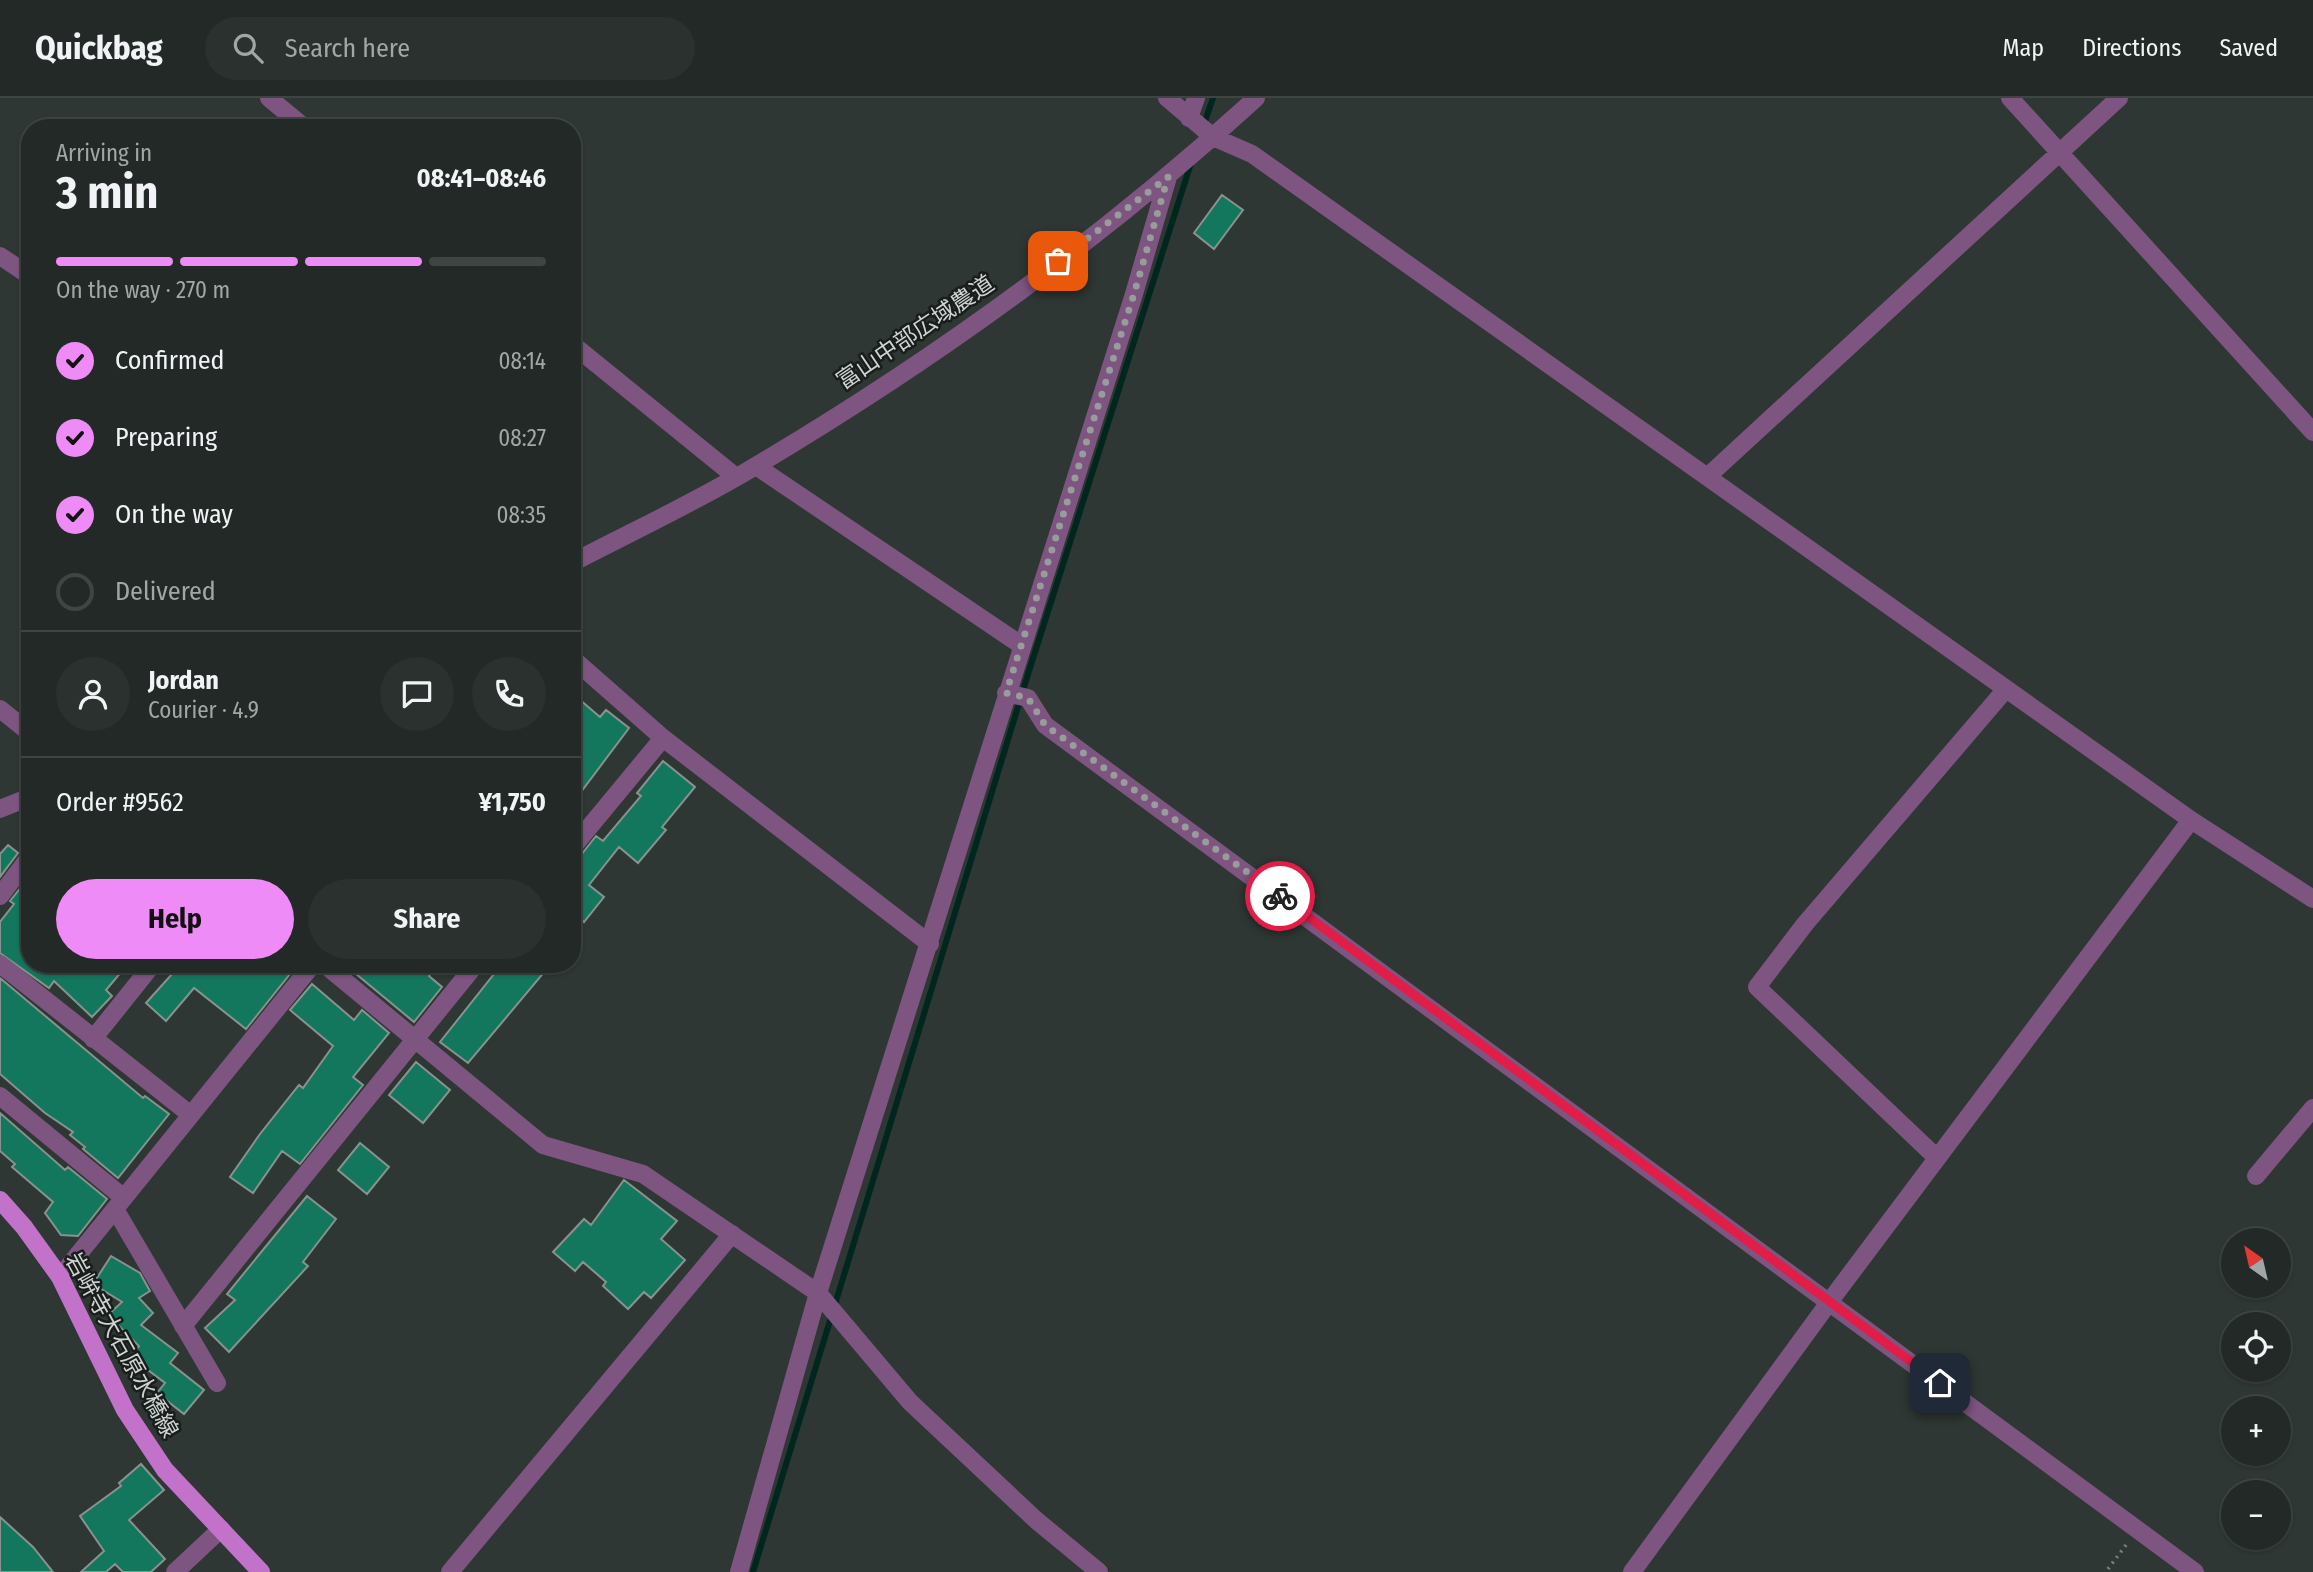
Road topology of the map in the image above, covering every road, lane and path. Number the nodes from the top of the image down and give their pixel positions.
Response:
1 (269, 98) edge
2 (1167, 98) edge
3 (1196, 98) edge
4 (1256, 98) edge
5 (2010, 98) edge
6 (2119, 98) edge
7 (1189, 118) junction
8 (295, 119) edge
9 (1213, 137) junction
10 (2059, 153) junction
11 (1168, 177) junction
12 (0, 256) edge
13 (21, 270) edge
14 (581, 351) edge
15 (2313, 432) edge
16 (756, 466) junction
17 (736, 477) junction
18 (1707, 477) junction
19 (581, 558) edge
20 (1021, 645) junction
21 (581, 666) edge
22 (2006, 689) junction
23 (1006, 693) junction
24 (0, 709) edge
25 (21, 726) edge
26 (663, 738) junction
27 (21, 800) edge
28 (0, 808) edge
29 (2191, 820) junction
30 (581, 837) edge
31 (21, 868) edge
32 (0, 896) edge
33 (2313, 899) edge
34 (930, 944) junction
35 (0, 964) edge
36 (146, 973) edge
37 (306, 973) edge
38 (334, 973) edge
39 (469, 973) edge
40 (93, 1039) junction
41 (413, 1041) junction
42 (0, 1097) edge
43 (2313, 1108) edge
44 (191, 1115) junction
45 (1937, 1158) junction
46 (2256, 1176) dead end
47 (0, 1200) edge
48 (119, 1203) junction
49 (732, 1234) junction
50 (60, 1277) junction
51 (818, 1293) junction
52 (1830, 1301) junction
53 (183, 1326) junction
54 (217, 1383) dead end
55 (220, 1529) junction
56 (2137, 1529) junction
57 (2108, 1569) dead end
58 (175, 1572) edge
59 (261, 1572) edge
60 (450, 1572) edge
61 (739, 1572) edge
62 (1099, 1572) edge
63 (1632, 1572) edge
64 (2195, 1572) edge

1 - 8 street
2 - 7 street
3 - 7 street
4 - 9 street, 富山中部広域農道
5 - 10 street
6 - 10 street
7 - 9 street
9 - 11 street, 富山中部広域農道
9 - 18 street
10 - 15 street
10 - 18 street
11 - 16 street, 富山中部広域農道
11 - 20 street
12 - 13 street
14 - 17 street
16 - 17 street, 富山中部広域農道
16 - 20 street
17 - 19 street, 富山中部広域農道
18 - 22 street
20 - 23 street
21 - 26 street
22 - 29 street
22 - 45 street
23 - 34 street
23 - 52 street
24 - 25 street
26 - 30 street
26 - 34 street
27 - 28 street
29 - 33 street
29 - 45 street
31 - 32 street
34 - 51 street
35 - 40 street
36 - 40 street
37 - 44 street
38 - 41 street
39 - 41 street
40 - 44 street
41 - 49 street
41 - 53 street
42 - 48 street
43 - 46 street
44 - 48 street
45 - 52 street
47 - 50 main road, 岩峅寺大石原水橋線
48 - 50 street
48 - 53 street
49 - 51 street
49 - 60 street
50 - 55 main road, 岩峅寺大石原水橋線
51 - 61 street
51 - 62 street
52 - 56 street
52 - 63 street
53 - 54 street
55 - 58 street
55 - 59 main road, 岩峅寺大石原水橋線
56 - 57 path
56 - 64 street

